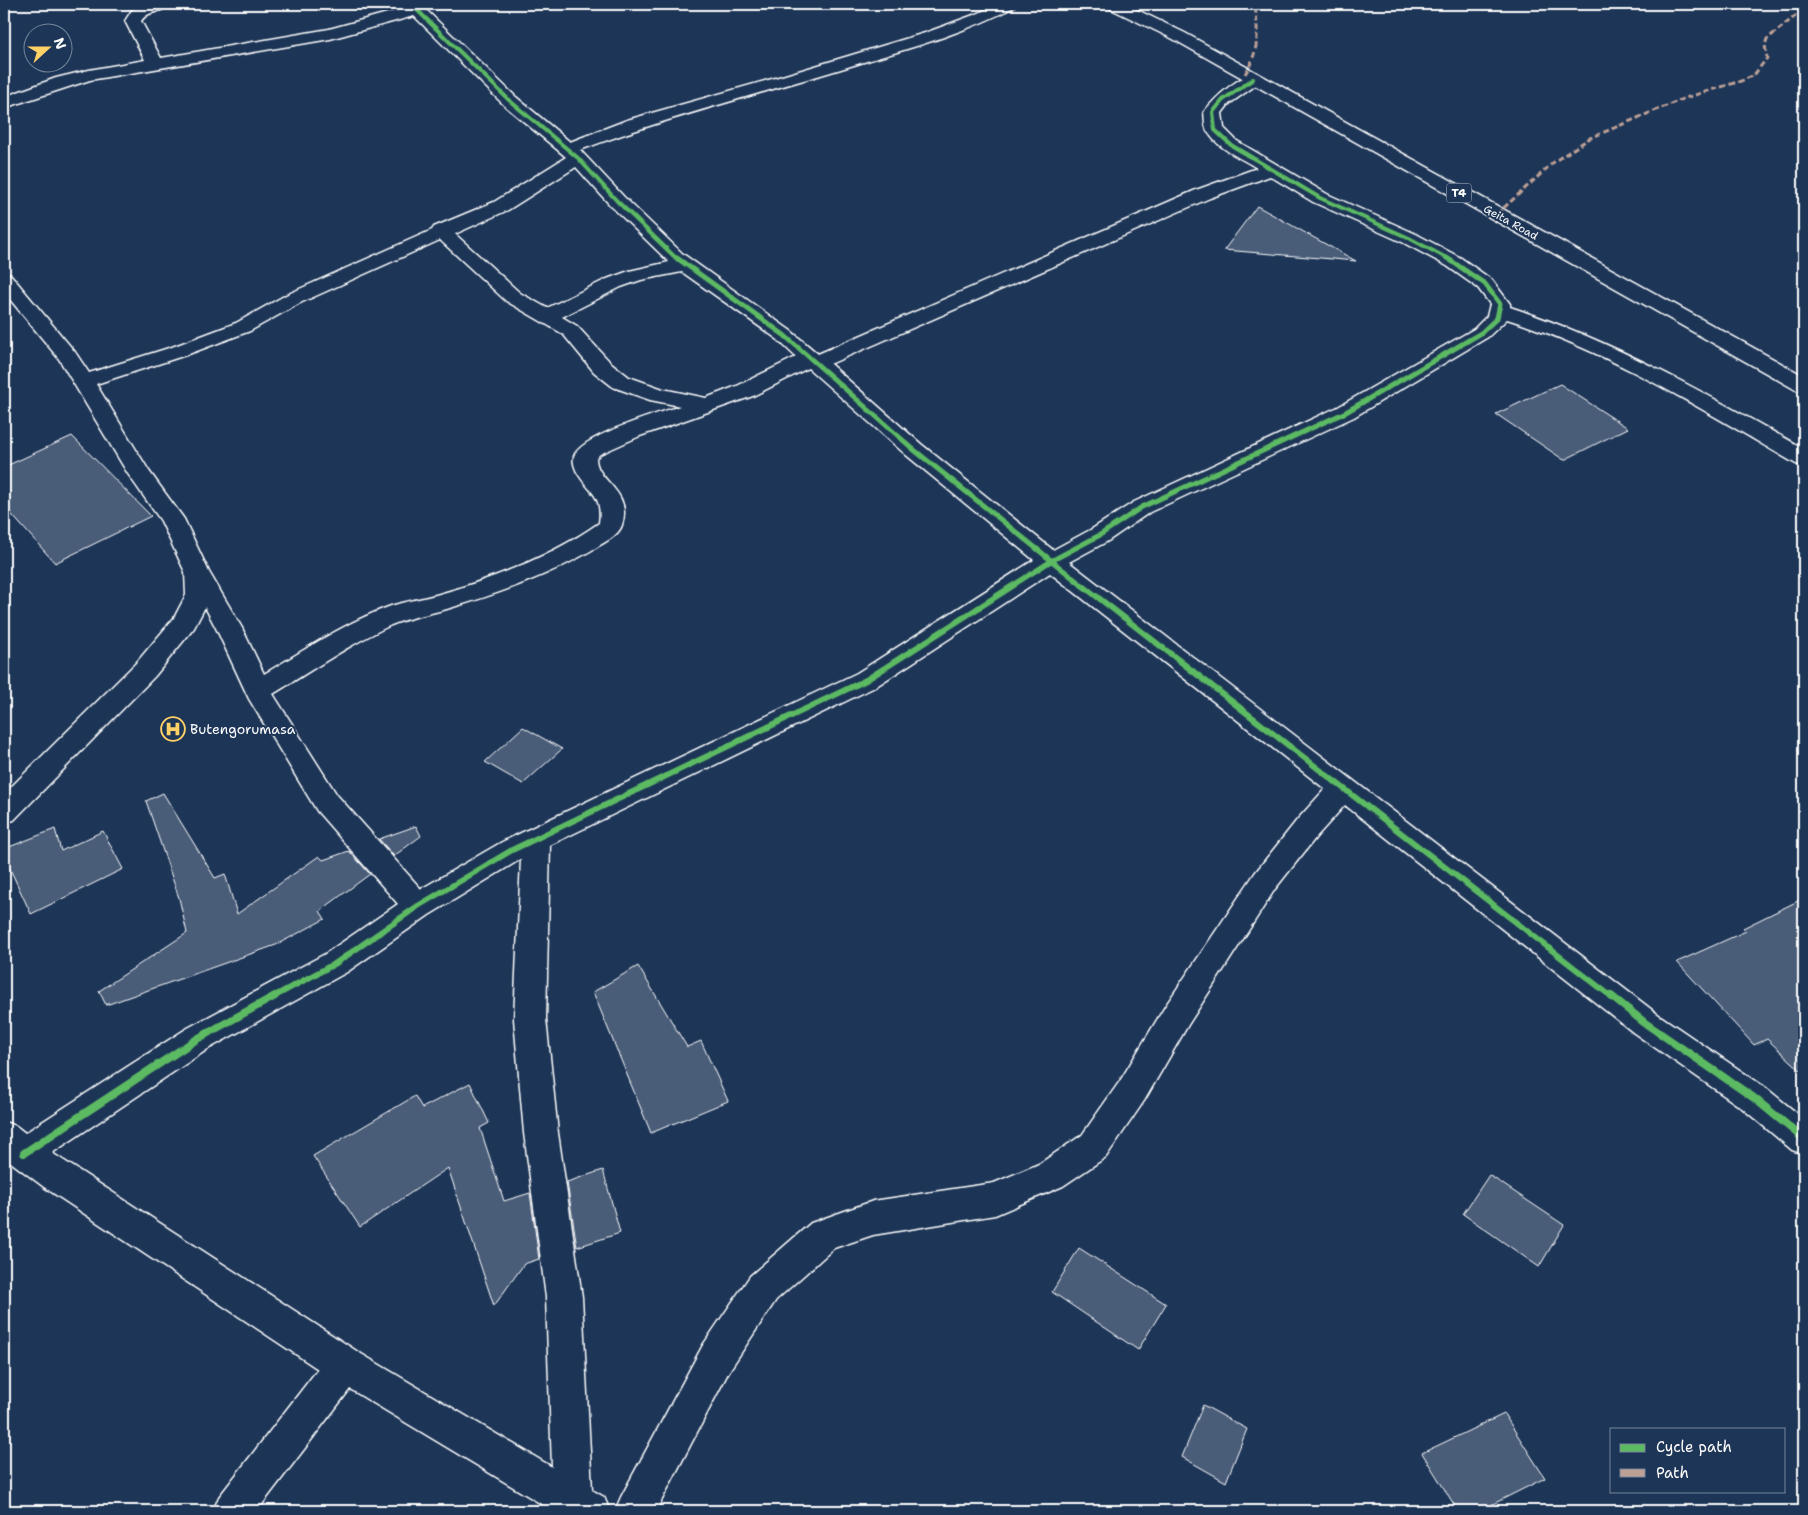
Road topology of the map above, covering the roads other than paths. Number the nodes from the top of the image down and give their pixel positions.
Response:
1 (164, 4) edge
2 (1113, 4) edge
3 (416, 6) edge
4 (998, 6) edge
5 (136, 8) edge
6 (154, 63) junction
7 (1253, 79) junction
8 (4, 103) edge
9 (572, 154) junction
10 (1272, 169) junction
11 (442, 231) junction
12 (686, 265) junction
13 (4, 279) edge
14 (1499, 310) junction
15 (548, 316) junction
16 (812, 360) junction
17 (84, 381) junction
18 (1804, 385) edge
19 (707, 404) junction
20 (1804, 459) edge
21 (1051, 561) junction
22 (197, 572) junction
23 (258, 690) junction
24 (1344, 787) junction
25 (4, 812) edge
26 (536, 838) junction
27 (418, 906) junction
28 (1804, 1139) edge
29 (14, 1145) edge
30 (345, 1365) junction
31 (582, 1506) edge
32 (233, 1511) edge
33 (635, 1511) edge

1 - 5 main road
2 - 7 main road, Geita Road / T4
3 - 6 main road
3 - 9 main road
4 - 9 main road
5 - 6 main road
6 - 8 main road
7 - 10 main road
7 - 18 main road, Geita Road / T4
9 - 11 main road
9 - 12 main road
10 - 14 main road
10 - 16 main road
11 - 15 main road
11 - 17 main road
12 - 15 main road
12 - 16 main road
13 - 17 main road
14 - 20 main road
14 - 21 main road
15 - 19 main road
16 - 19 main road
16 - 21 main road
17 - 22 main road
19 - 23 main road
21 - 24 main road
21 - 26 main road
22 - 23 main road
22 - 25 main road
23 - 27 main road
24 - 28 main road
24 - 33 main road
26 - 27 main road
26 - 31 main road
27 - 29 main road
29 - 30 main road
30 - 31 main road
30 - 32 main road

